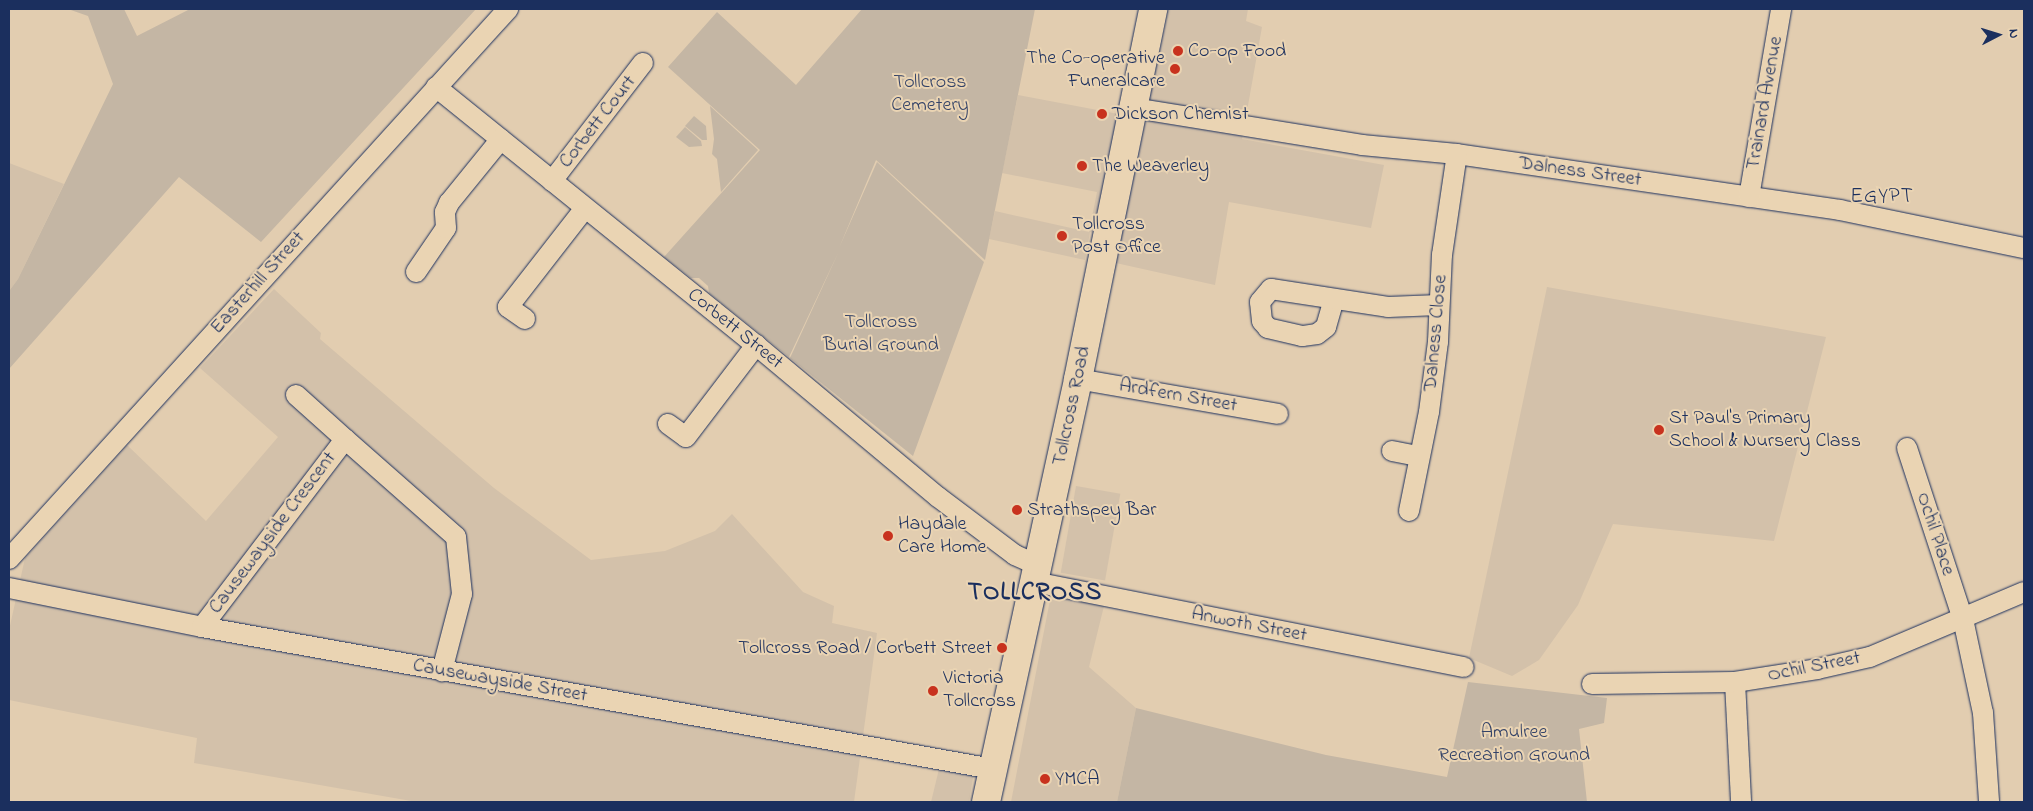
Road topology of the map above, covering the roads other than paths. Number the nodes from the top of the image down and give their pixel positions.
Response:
1 (508, 9) edge
2 (1153, 9) edge
3 (1781, 9) edge
4 (643, 63) dead end
5 (436, 87) junction
6 (1134, 108) junction
7 (501, 139) junction
8 (1457, 154) junction
9 (552, 182) junction
10 (1749, 197) junction
11 (585, 208) junction
12 (2024, 248) edge
13 (416, 272) dead end
14 (1334, 299) dead end
15 (1439, 305) junction
16 (525, 319) dead end
17 (756, 345) junction
18 (1078, 379) junction
19 (296, 395) dead end
20 (1278, 414) dead end
21 (668, 424) dead end
22 (345, 439) junction
23 (1907, 448) dead end
24 (1392, 451) dead end
25 (1418, 456) junction
26 (1409, 511) dead end
27 (9, 559) edge
28 (1035, 573) junction
29 (9, 588) edge
30 (2024, 592) edge
31 (1963, 619) junction
32 (202, 627) junction
33 (1464, 667) dead end
34 (442, 671) junction
35 (1735, 682) junction
36 (1592, 684) dead end
37 (993, 769) junction
38 (986, 802) edge
39 (1741, 802) edge
40 (1989, 802) edge

1 - 5 street, Easterhill Street
2 - 6 street, Tollcross Road
3 - 10 street, Trainard Avenue
4 - 9 street, Corbett Court
5 - 7 street, Corbett Street
5 - 27 street, Easterhill Street
6 - 8 street, Dalness Street
6 - 18 street, Tollcross Road
7 - 9 street, Corbett Street
7 - 13 street
8 - 10 street, Dalness Street
8 - 15 street, Dalness Close
9 - 11 street, Corbett Street
10 - 12 street, Dalness Street
11 - 16 street
11 - 17 street, Corbett Street
14 - 15 street
15 - 25 street, Dalness Close
17 - 21 street
17 - 28 street, Corbett Street
18 - 20 street, Ardfern Street
18 - 28 street, Tollcross Road
19 - 22 street, Causewayside Crescent
22 - 32 street, Causewayside Crescent
22 - 34 street, Causewayside Crescent
23 - 31 street, Ochil Place
24 - 25 street
25 - 26 street, Dalness Close
28 - 33 street, Anwoth Street
28 - 37 street, Tollcross Road
29 - 32 street, Causewayside Street
30 - 31 street, Ochil Street
31 - 35 street, Ochil Street
31 - 40 street, Ochil Place
32 - 34 street, Causewayside Street
34 - 37 street, Causewayside Street
35 - 36 street, Ochil Street
35 - 39 street
37 - 38 street, Tollcross Road

